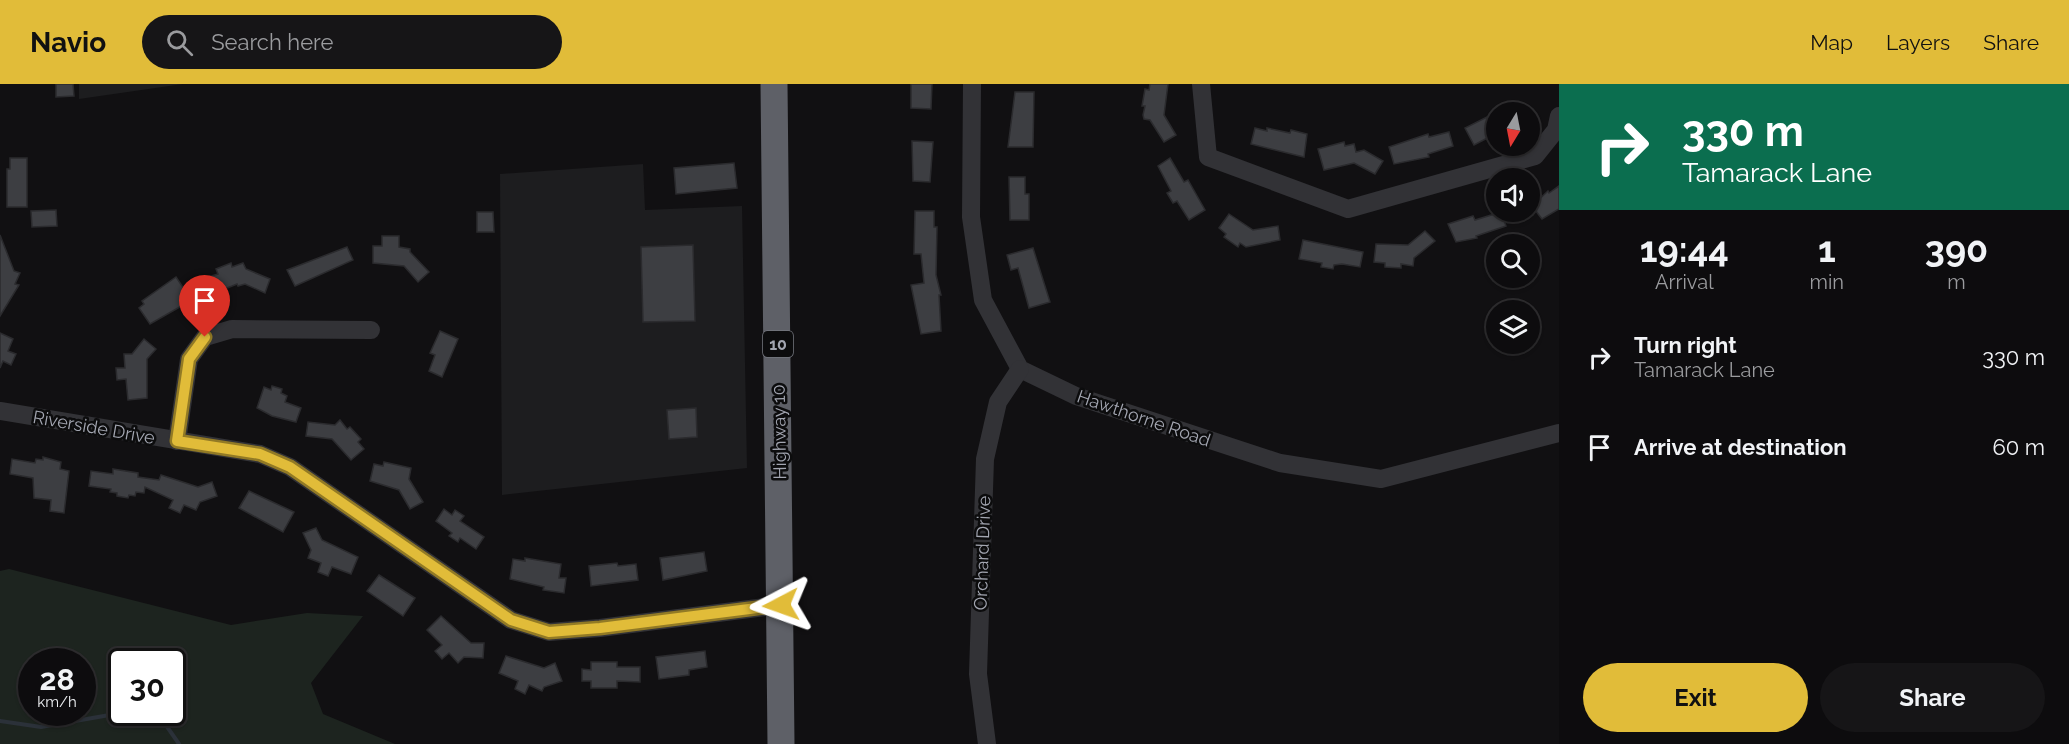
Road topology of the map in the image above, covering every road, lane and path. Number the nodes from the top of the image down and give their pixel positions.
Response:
1 (774, 84) edge
2 (972, 84) edge
3 (1201, 84) edge
4 (1559, 116) edge
5 (370, 330) dead end
6 (1020, 369) junction
7 (0, 411) edge
8 (1559, 433) edge
9 (177, 441) junction
10 (781, 605) junction
11 (781, 744) edge
12 (987, 744) edge

1 - 10 highway, Highway 10 / 10
2 - 6 street
3 - 4 street
5 - 9 street
6 - 8 street, Hawthorne Road
6 - 12 street, Orchard Drive
7 - 9 street, Riverside Drive
9 - 10 street, Riverside Drive
10 - 11 highway, Highway 10 / 10

